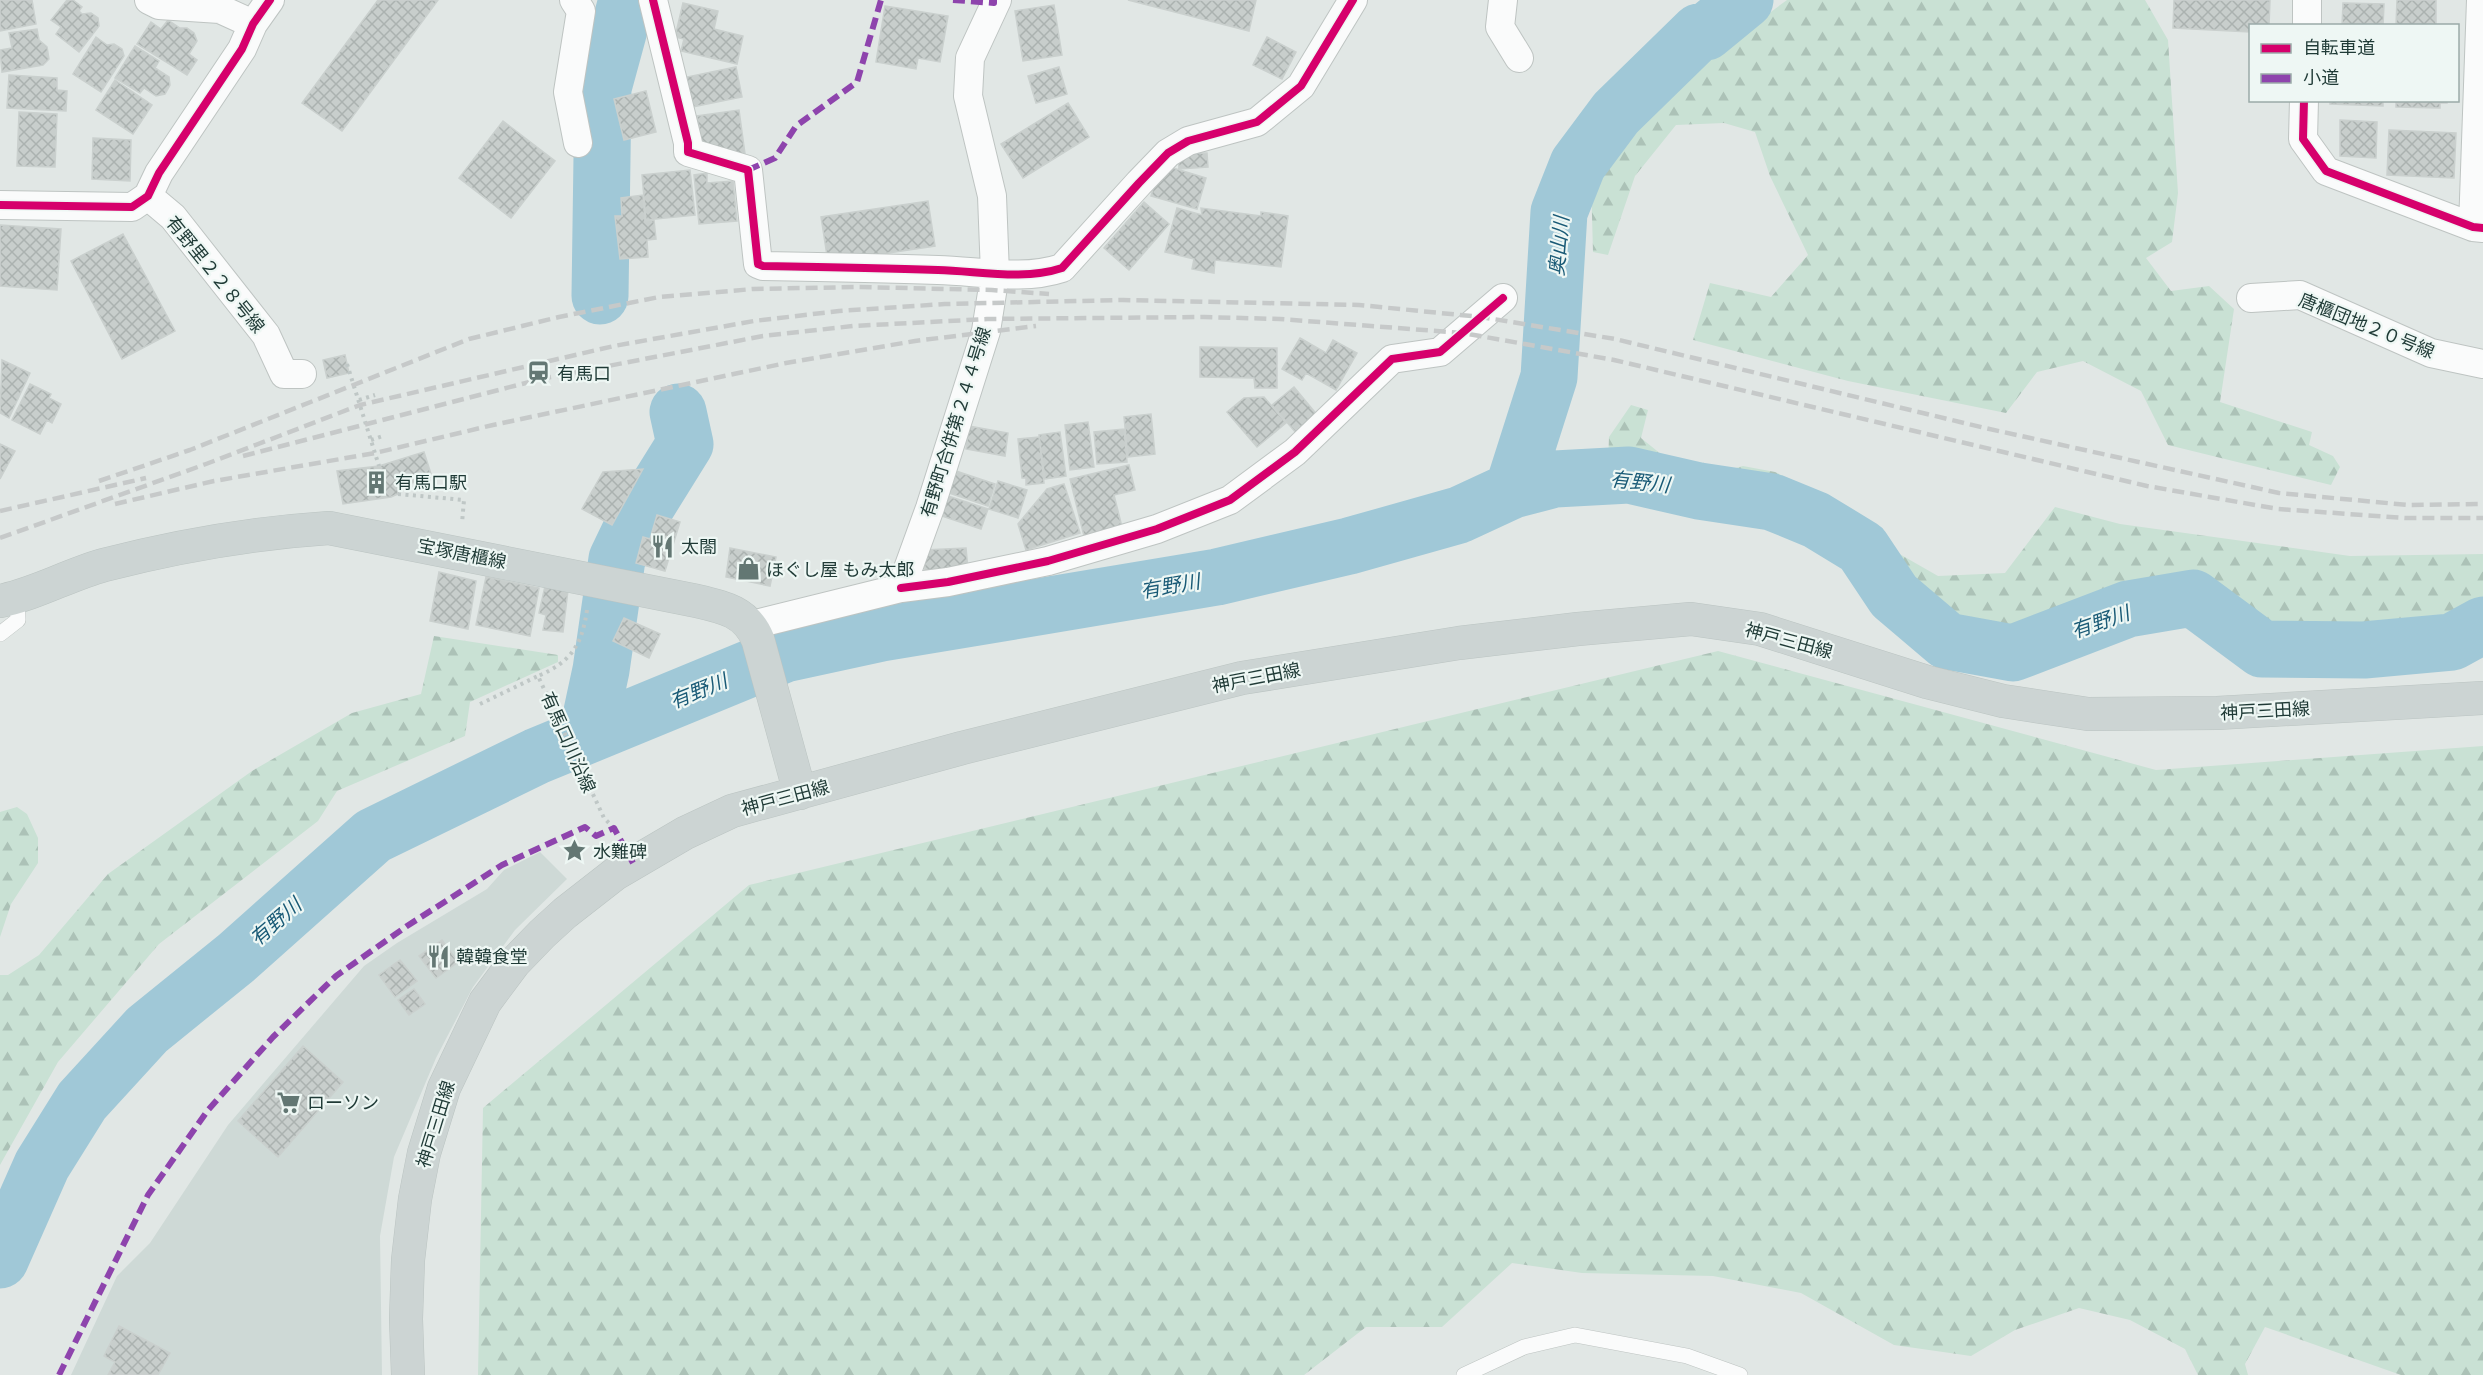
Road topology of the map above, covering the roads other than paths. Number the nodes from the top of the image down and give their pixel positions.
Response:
1 (149, 0) edge
2 (270, 0) edge
3 (574, 0) edge
4 (653, 0) edge
5 (997, 0) edge
6 (1353, 0) edge
7 (1503, 0) edge
8 (2307, 0) edge
9 (2481, 0) edge
10 (253, 24) junction
11 (2307, 24) edge
12 (2481, 53) edge
13 (1520, 58) dead end
14 (2304, 102) edge
15 (578, 143) dead end
16 (148, 196) junction
17 (0, 205) edge
18 (2478, 228) edge
19 (994, 274) junction
20 (1503, 298) dead end
21 (2251, 298) dead end
22 (2483, 364) edge
23 (302, 374) dead end
24 (901, 588) junction
25 (9, 599) edge
26 (755, 632) junction
27 (0, 634) edge
28 (2483, 698) edge
29 (800, 793) junction
30 (408, 1375) edge
31 (1464, 1375) edge
32 (1740, 1375) edge

1 - 10 street
2 - 10 street
3 - 15 street
4 - 19 street
5 - 19 street, 有野町合併第２４４号線
6 - 19 street
7 - 13 street
8 - 11 street
9 - 12 street
10 - 16 street
12 - 18 street
14 - 18 street
16 - 17 street
16 - 23 street, 有野里２２８号線
19 - 24 street, 有野町合併第２４４号線
20 - 24 street
21 - 22 street, 唐櫃団地２０号線
24 - 26 street
25 - 26 main road, 宝塚唐櫃線
25 - 27 lane
26 - 29 main road
28 - 29 main road, 神戸三田線
29 - 30 main road, 神戸三田線
31 - 32 lane

